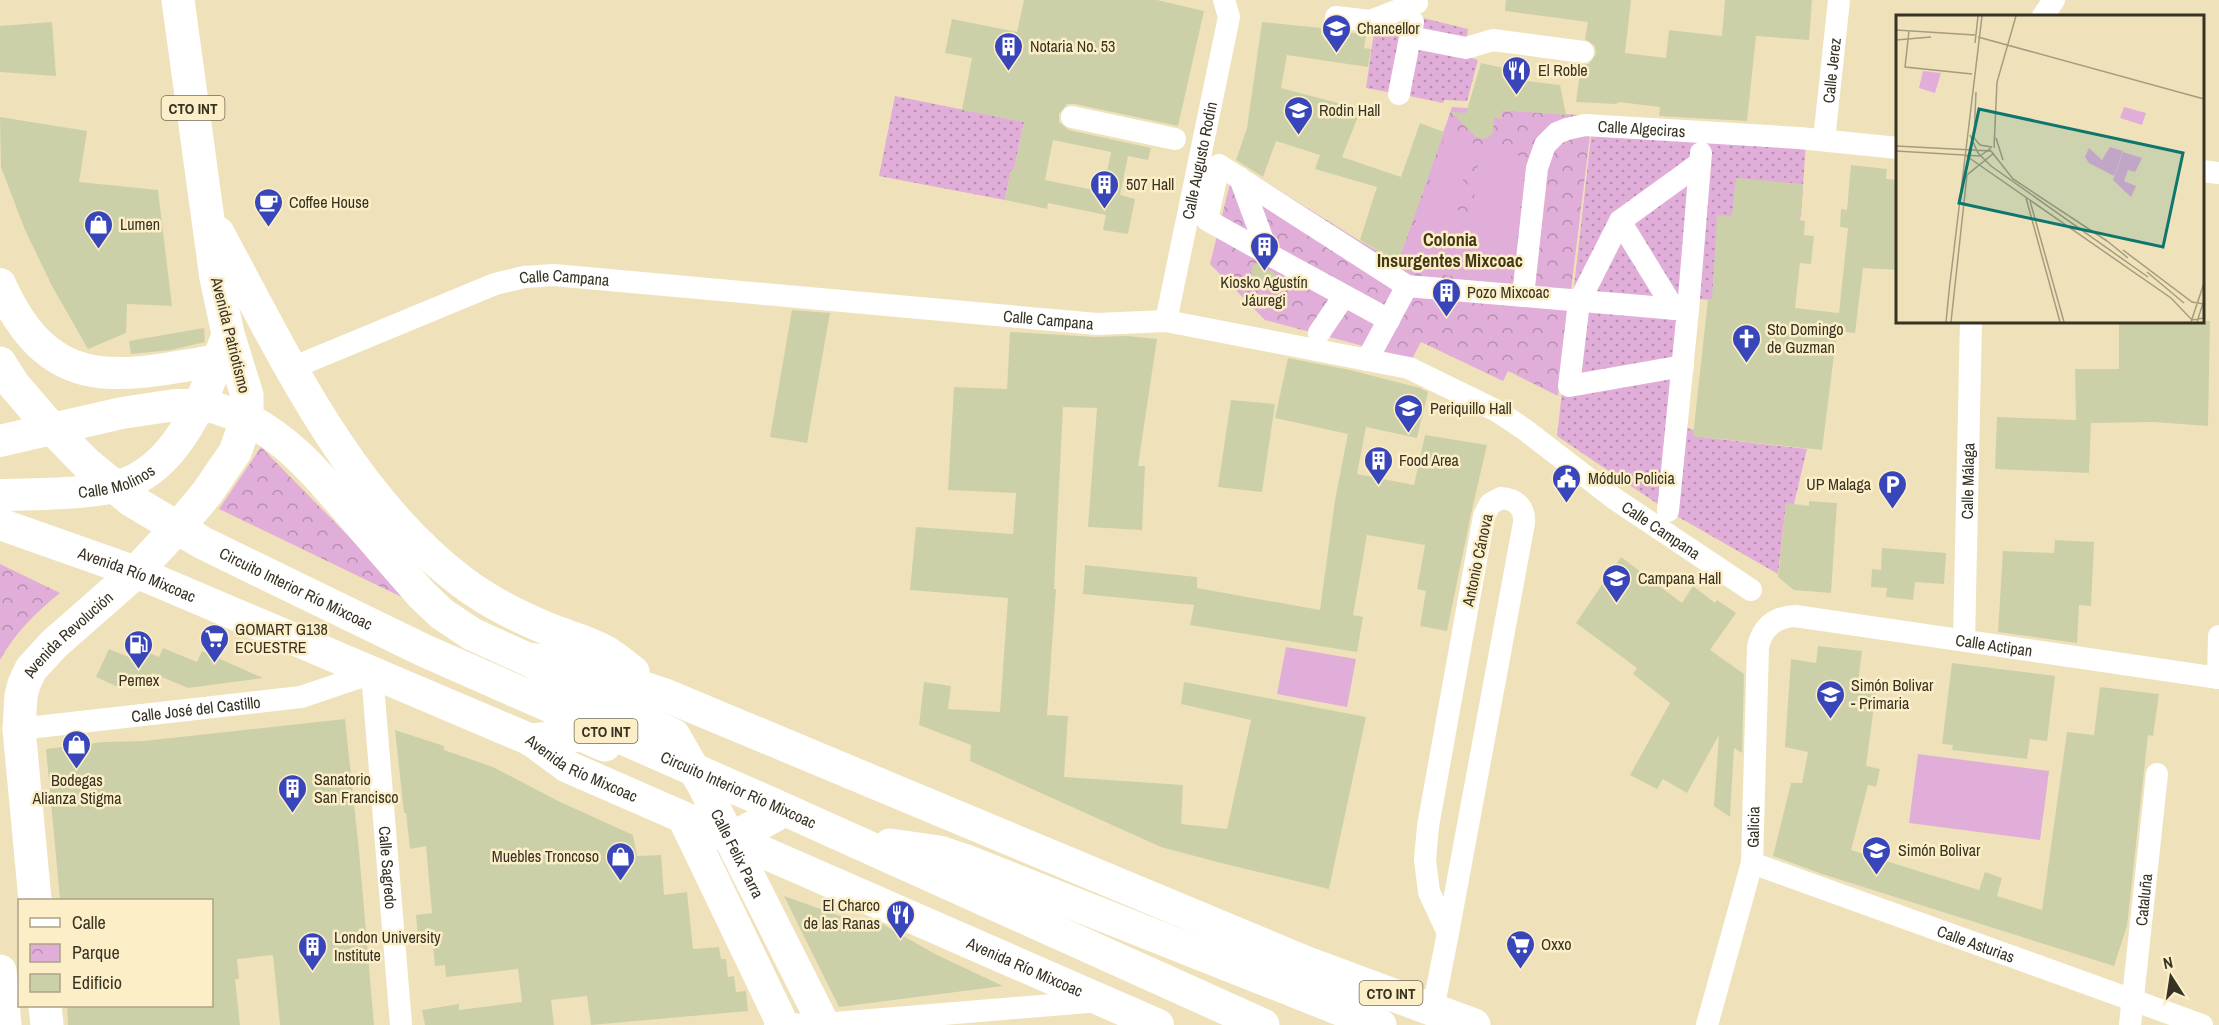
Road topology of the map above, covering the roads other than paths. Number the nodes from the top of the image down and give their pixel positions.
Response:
1 (178, 0) edge
2 (1224, 0) edge
3 (1839, 0) edge
4 (2054, 0) edge
5 (1417, 2) edge
6 (2044, 15) edge
7 (1334, 30) dead end
8 (1410, 37) junction
9 (1583, 52) dead end
10 (1400, 94) dead end
11 (1072, 117) dead end
12 (1702, 135) dead end
13 (1175, 139) dead end
14 (1824, 140) junction
15 (1896, 148) edge
16 (1700, 163) junction
17 (2204, 171) edge
18 (2219, 172) edge
19 (1240, 178) junction
20 (209, 216) junction
21 (1620, 221) junction
22 (1268, 254) junction
23 (0, 284) edge
24 (1407, 286) junction
25 (1344, 296) junction
26 (1523, 296) junction
27 (1579, 302) junction
28 (1681, 309) junction
29 (1389, 320) junction
30 (1166, 321) junction
31 (1971, 322) edge
32 (1319, 333) dead end
33 (223, 347) junction
34 (1368, 360) junction
35 (0, 363) edge
36 (1683, 366) junction
37 (292, 368) junction
38 (198, 405) junction
39 (247, 419) junction
40 (0, 441) edge
41 (0, 495) edge
42 (1668, 511) dead end
43 (0, 524) edge
44 (136, 572) junction
45 (1751, 590) dead end
46 (1769, 625) joint
47 (2219, 636) edge
48 (1964, 640) junction
49 (527, 659) junction
50 (372, 673) junction
51 (2219, 678) edge
52 (665, 695) junction
53 (19, 729) junction
54 (531, 740) junction
55 (2157, 774) dead end
56 (704, 788) junction
57 (774, 816) junction
58 (684, 819) junction
59 (730, 839) junction
60 (1752, 863) junction
61 (35, 899) edge
62 (1448, 933) junction
63 (0, 972) edge
64 (2133, 1000) junction
65 (1103, 1001) junction
66 (45, 1007) edge
67 (1433, 1008) junction
68 (824, 1024) edge
69 (5, 1025) edge
70 (47, 1025) edge
71 (401, 1025) edge
72 (781, 1025) edge
73 (1158, 1025) edge
74 (1263, 1025) edge
75 (1380, 1025) edge
76 (1474, 1025) edge
77 (1707, 1025) edge
78 (2130, 1025) edge
79 (2202, 1025) edge

1 - 20 main road, Avenida Patriotismo / CTO INT
2 - 30 street, Calle Augusto Rodin
3 - 14 street, Calle Jerez
4 - 6 street
5 - 7 street
5 - 8 street
8 - 9 street
8 - 10 street
11 - 13 street
12 - 16 street
14 - 15 street, Calle Algeciras
14 - 26 street, Calle Algeciras
16 - 21 street
16 - 28 street
17 - 18 street
19 - 22 street
19 - 22 street
19 - 24 street
20 - 33 main road, Avenida Patriotismo / CTO INT
20 - 37 main road, Avenida Patriotismo / CTO INT
21 - 27 street
21 - 28 street
22 - 25 street
23 - 33 main road
24 - 26 street
24 - 29 street
25 - 29 street
25 - 32 street
26 - 27 street
27 - 28 street
27 - 36 street
28 - 36 street
29 - 34 street
30 - 34 street, Calle Campana
30 - 37 street, Calle Campana
31 - 48 street, Calle Málaga
33 - 38 main road, Calle Molinos
33 - 39 main road, Avenida Patriotismo / CTO INT
34 - 45 street, Calle Campana
35 - 74 main road, Circuito Interior Río Mixcoac / CTO INT
36 - 42 street
37 - 52 main road, CTO INT
38 - 39 main road
38 - 40 main road
38 - 41 main road, Calle Molinos
39 - 44 main road, Avenida Revolución
39 - 49 main road, CTO INT
43 - 44 main road, Avenida Río Mixcoac / CTO INT
44 - 50 main road, Avenida Río Mixcoac / CTO INT
44 - 53 main road, Avenida Revolución
46 - 48 street, Calle Actipan
46 - 60 street, Galicia
47 - 51 street
48 - 51 street, Calle Actipan
49 - 52 main road, CTO INT
49 - 56 main road, Calle Felix Parra
50 - 53 street, Calle José del Castillo
50 - 54 main road, Avenida Río Mixcoac / CTO INT
50 - 71 street, Calle Sagredo
52 - 67 main road, CTO INT
53 - 61 main road, Avenida Revolución
54 - 56 main road
54 - 58 main road, Avenida Río Mixcoac / CTO INT
55 - 64 street, Cataluña
56 - 57 main road
56 - 59 main road, Calle Felix Parra
57 - 59 main road
57 - 75 main road
58 - 59 main road, Avenida Río Mixcoac / CTO INT
58 - 72 main road, Calle Felix Parra
59 - 65 main road, Avenida Río Mixcoac / CTO INT
59 - 68 main road, Calle Felix Parra
60 - 64 street, Calle Asturias
60 - 77 street, Galicia
62 - 62 street, Antonio Cánova
62 - 67 street, Antonio Cánova
63 - 69 main road
64 - 78 street, Cataluña
64 - 79 street, Calle Asturias
65 - 68 street
65 - 73 main road, Avenida Río Mixcoac / CTO INT
66 - 70 main road
67 - 76 main road, CTO INT
68 - 72 street

